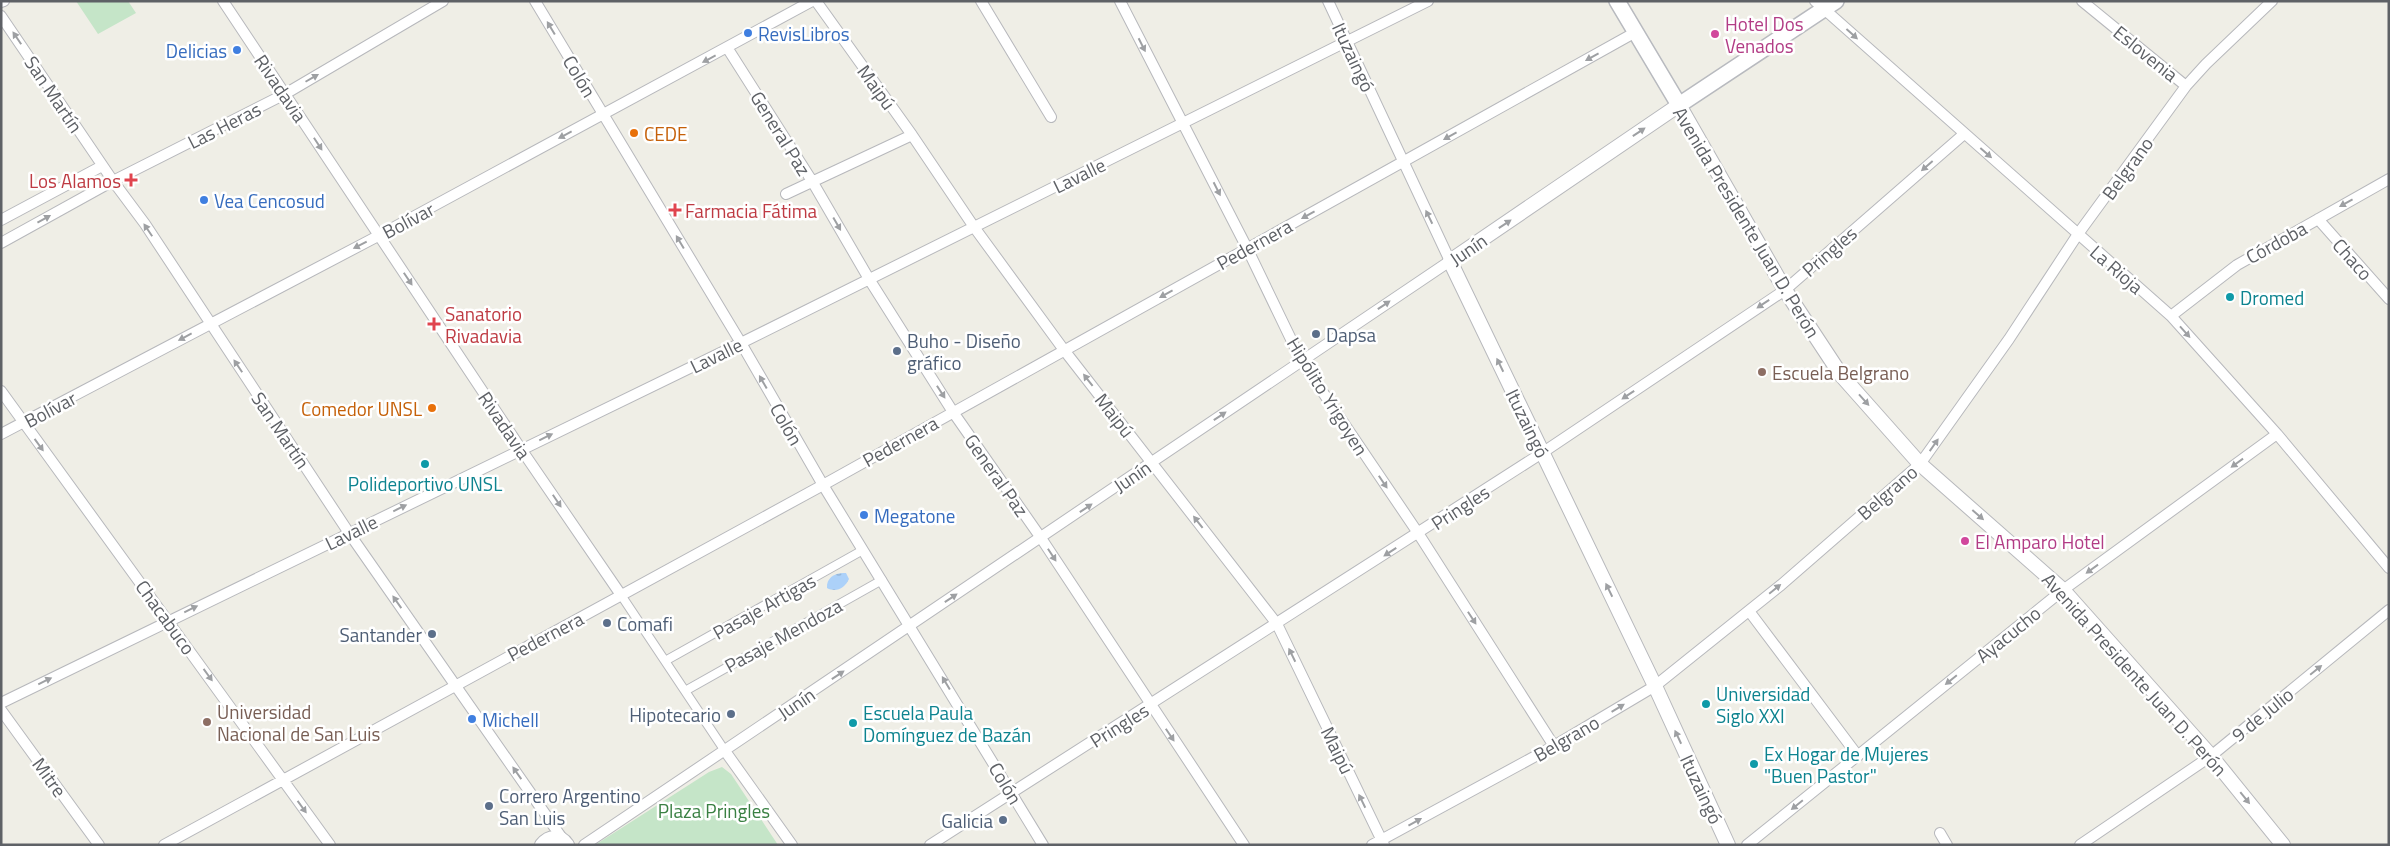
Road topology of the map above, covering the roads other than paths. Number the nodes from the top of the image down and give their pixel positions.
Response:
1 (223, 1) edge
2 (443, 1) edge
3 (535, 1) edge
4 (812, 1) edge
5 (816, 1) edge
6 (982, 1) edge
7 (1120, 1) edge
8 (1328, 1) edge
9 (1428, 1) edge
10 (1617, 1) edge
11 (2082, 1) edge
12 (2272, 1) edge
13 (1825, 4) edge
14 (1, 16) edge
15 (1634, 33) junction
16 (1346, 41) junction
17 (728, 49) junction
18 (2186, 86) junction
19 (285, 94) junction
20 (1678, 105) junction
21 (604, 114) junction
22 (1051, 117) dead end
23 (1183, 124) junction
24 (1964, 134) junction
25 (912, 135) junction
26 (1402, 163) junction
27 (102, 166) junction
28 (2389, 179) edge
29 (113, 181) junction
30 (812, 181) junction
31 (786, 194) dead end
32 (2318, 219) junction
33 (1, 220) edge
34 (974, 228) junction
35 (2078, 234) junction
36 (378, 236) junction
37 (1, 243) edge
38 (1247, 248) junction
39 (1450, 261) junction
40 (869, 279) junction
41 (1785, 290) junction
42 (2389, 299) edge
43 (2170, 316) junction
44 (210, 324) junction
45 (741, 343) junction
46 (1064, 350) junction
47 (1301, 360) junction
48 (1, 391) edge
49 (953, 412) junction
50 (23, 423) junction
51 (1, 434) edge
52 (2277, 434) junction
53 (521, 449) junction
54 (1542, 453) junction
55 (1152, 462) junction
56 (1920, 464) junction
57 (823, 485) junction
58 (349, 533) junction
59 (1418, 533) junction
60 (1041, 538) junction
61 (863, 550) junction
62 (2389, 568) edge
63 (882, 580) junction
64 (2063, 590) junction
65 (621, 595) junction
66 (2389, 610) edge
67 (1749, 611) junction
68 (168, 620) junction
69 (1277, 624) junction
70 (910, 625) junction
71 (665, 661) junction
72 (455, 685) junction
73 (1655, 686) junction
74 (685, 691) junction
75 (1, 703) edge
76 (1150, 706) junction
77 (1, 710) edge
78 (1554, 746) junction
79 (725, 751) junction
80 (1858, 756) junction
81 (2211, 756) junction
82 (282, 779) junction
83 (1012, 792) junction
84 (1940, 834) dead end
85 (594, 841) edge
86 (566, 843) edge
87 (1379, 843) edge
88 (99, 845) edge
89 (164, 845) edge
90 (330, 845) edge
91 (542, 845) edge
92 (584, 845) edge
93 (792, 845) edge
94 (930, 845) edge
95 (1043, 845) edge
96 (1244, 845) edge
97 (1728, 845) edge
98 (1747, 845) edge
99 (1947, 845) edge
100 (2080, 845) edge
101 (2283, 845) edge

1 - 19 street, Rivadavia
19 -> 2 street, Las Heras
21 -> 3 street, Colón
4 - 17 street, Bolívar
5 - 25 street, Maipú
6 - 22 street
7 -> 23 street, Hipólito Yrigoyen
8 - 16 street, Ituzaingó
9 - 16 street, Lavalle
10 - 15 main road, Avenida Presidente Juan D. Perón
11 - 18 street, Eslovenia
12 - 18 street, Belgrano
13 - 20 main road
13 -> 24 street, La Rioja
27 -> 14 street, San Martín
15 - 20 main road, Avenida Presidente Juan D. Perón
15 -> 26 street, Pedernera
16 - 23 street, Lavalle
16 - 26 street, Ituzaingó
17 -> 21 street, Bolívar
17 - 30 street, General Paz
18 - 35 street, Belgrano
19 - 29 street, Las Heras
19 -> 36 street, Rivadavia
39 -> 20 street, Junín
20 - 41 street, Avenida Presidente Juan D. Perón
21 -> 36 street, Bolívar
45 -> 21 street, Colón
23 - 34 street, Lavalle
23 -> 38 street, Hipólito Yrigoyen
24 -> 35 street, La Rioja
24 -> 41 street, Pringles
25 - 30 street
25 - 34 street, Maipú
26 -> 38 street, Pedernera
39 -> 26 street, Ituzaingó
27 - 29 street, San Martín
27 - 33 street
28 -> 32 street, Córdoba
37 -> 29 street, Las Heras
44 -> 29 street, San Martín
30 - 31 street
30 -> 40 street, General Paz
32 - 42 street, Chaco
32 - 43 street, Córdoba
34 - 40 street, Lavalle
34 - 46 street, Maipú
35 - 43 street, La Rioja
56 -> 35 street, Belgrano
36 -> 44 street, Bolívar
36 -> 53 street, Rivadavia
38 -> 46 street, Pedernera
38 - 47 street, Hipólito Yrigoyen
47 -> 39 street, Junín
54 -> 39 street, Ituzaingó
40 - 45 street, Lavalle
40 -> 49 street, General Paz
41 -> 54 street, Pringles
41 -> 56 street, Avenida Presidente Juan D. Perón
43 -> 52 street, La Rioja
44 -> 50 street, Bolívar
58 -> 44 street, San Martín
53 -> 45 street, Lavalle
57 -> 45 street, Colón
46 - 49 street, Pedernera
55 -> 46 street, Maipú
55 -> 47 street, Junín
47 -> 59 street, Hipólito Yrigoyen
48 - 50 street, Chacabuco
49 - 57 street, Pedernera
49 - 60 street, General Paz
50 - 51 street, Bolívar
50 -> 68 street, Chacabuco
52 - 62 street, La Rioja
52 -> 64 street, Ayacucho
58 -> 53 street, Lavalle
53 -> 65 street, Rivadavia
54 - 59 street, Pringles
73 -> 54 street, Ituzaingó
60 -> 55 street, Junín
69 -> 55 street, Maipú
56 -> 64 street, Avenida Presidente Juan D. Perón
67 -> 56 street, Belgrano
57 - 61 street, Colón
57 - 65 street, Pedernera
68 -> 58 street, Lavalle
72 -> 58 street, San Martín
59 -> 69 street, Pringles
59 -> 78 street, Hipólito Yrigoyen
70 -> 60 street, Junín
60 -> 76 street, General Paz
61 - 63 street, Colón
61 - 71 street, Pasaje Artigas
63 - 70 street, Colón
63 - 74 street, Pasaje Mendoza
64 -> 80 street, Ayacucho
64 - 81 street, Avenida Presidente Juan D. Perón
65 - 71 street, Rivadavia
65 - 72 street, Pedernera
81 -> 66 street, 9 de Julio
67 - 73 street, Belgrano
67 - 80 street
75 -> 68 street, Lavalle
68 -> 82 street, Chacabuco
69 - 76 street, Pringles
87 -> 69 street, Maipú
79 -> 70 street, Junín
83 -> 70 street, Colón
71 - 74 street, Rivadavia
72 - 82 street, Pedernera
86 -> 72 street, San Martín
78 -> 73 street, Belgrano
97 -> 73 street, Ituzaingó
74 - 79 street, Rivadavia
76 - 83 street, Pringles
76 -> 96 street, General Paz
77 - 88 street, Mitre
87 -> 78 street, Belgrano
79 - 85 street, Junín
79 - 93 street, Rivadavia
80 -> 98 street, Ayacucho
81 - 100 street, 9 de Julio
81 -> 101 street, Avenida Presidente Juan D. Perón
82 - 89 street, Pedernera
82 -> 90 street, Chacabuco
83 - 94 street, Pringles
83 - 95 street, Colón
84 - 99 street
85 - 92 street, Junín
86 - 91 street

